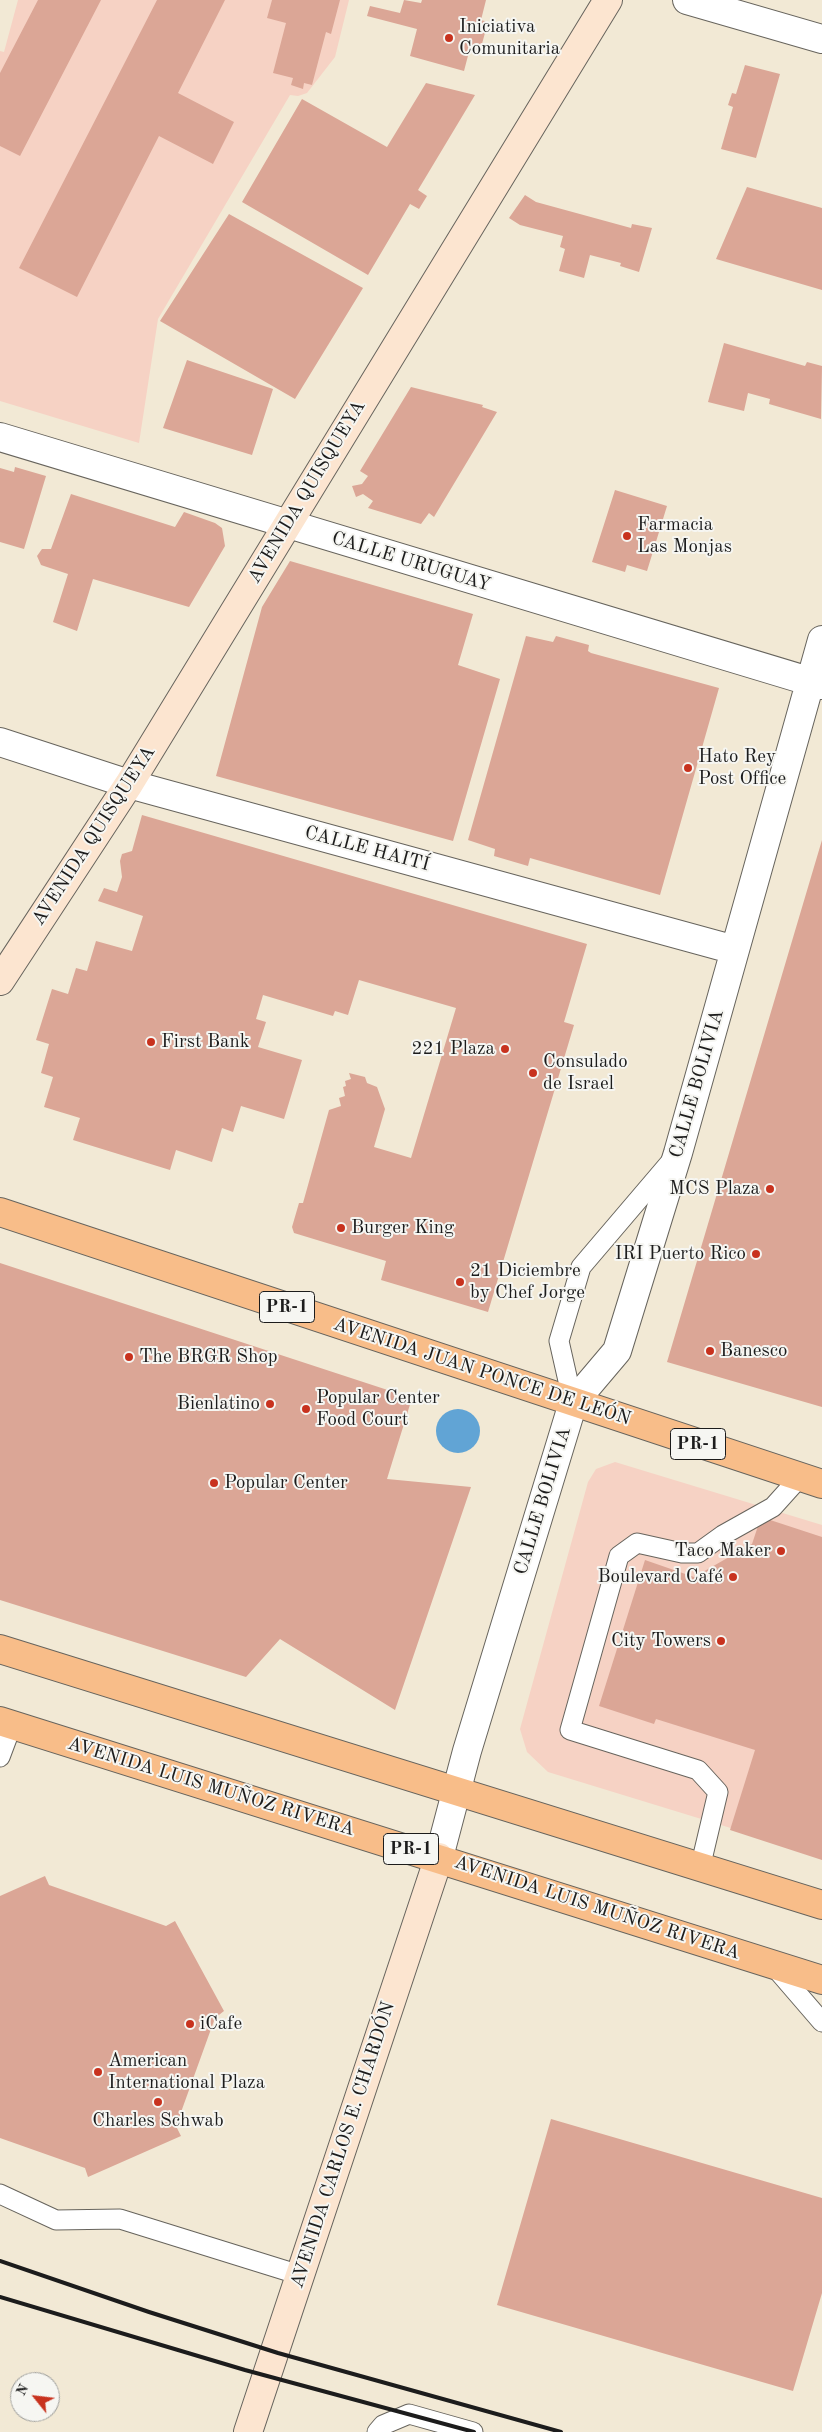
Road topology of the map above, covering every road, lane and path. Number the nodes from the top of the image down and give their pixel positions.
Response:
1 (608, 0) edge
2 (687, 0) edge
3 (822, 39) edge
4 (0, 437) edge
5 (287, 524) junction
6 (822, 640) edge
7 (816, 683) edge
8 (0, 742) edge
9 (129, 784) junction
10 (735, 950) junction
11 (0, 980) edge
12 (678, 1152) junction
13 (0, 1212) edge
14 (574, 1402) junction
15 (811, 1480) edge
16 (0, 1649) edge
17 (6, 1723) edge
18 (0, 1758) edge
19 (457, 1793) junction
20 (439, 1858) junction
21 (700, 1868) junction
22 (822, 1905) edge
23 (771, 1964) junction
24 (822, 1980) edge
25 (822, 2022) edge
26 (0, 2194) edge
27 (300, 2275) junction
28 (248, 2432) edge
29 (378, 2432) edge
30 (473, 2432) edge

1 - 5 street, AVENIDA QUISQUEYA
2 - 3 street
4 - 5 street, CALLE URUGUAY
5 - 7 street, CALLE URUGUAY
5 - 9 street, AVENIDA QUISQUEYA
6 - 7 street, CALLE BOLIVIA
7 - 10 street, CALLE BOLIVIA
8 - 9 street, CALLE HAITÍ
9 - 10 street, CALLE HAITÍ
9 - 11 street, AVENIDA QUISQUEYA
10 - 12 street, CALLE BOLIVIA
12 - 14 street, CALLE BOLIVIA
12 - 14 lane
13 - 14 main road, AVENIDA JUAN PONCE DE LEÓN / PR-1
14 - 15 main road, AVENIDA JUAN PONCE DE LEÓN / PR-1
14 - 19 street, CALLE BOLIVIA
15 - 21 lane
16 - 19 main road
17 - 18 lane
17 - 20 main road, AVENIDA LUIS MUÑOZ RIVERA / PR-1
19 - 20 street, CALLE BOLIVIA
19 - 21 main road
20 - 23 main road, AVENIDA LUIS MUÑOZ RIVERA / PR-1
20 - 27 street, AVENIDA CARLOS E. CHARDÓN
21 - 22 main road
23 - 24 main road, AVENIDA LUIS MUÑOZ RIVERA / PR-1
23 - 25 lane
26 - 27 lane
27 - 28 street, AVENIDA CARLOS E. CHARDÓN
29 - 30 lane

